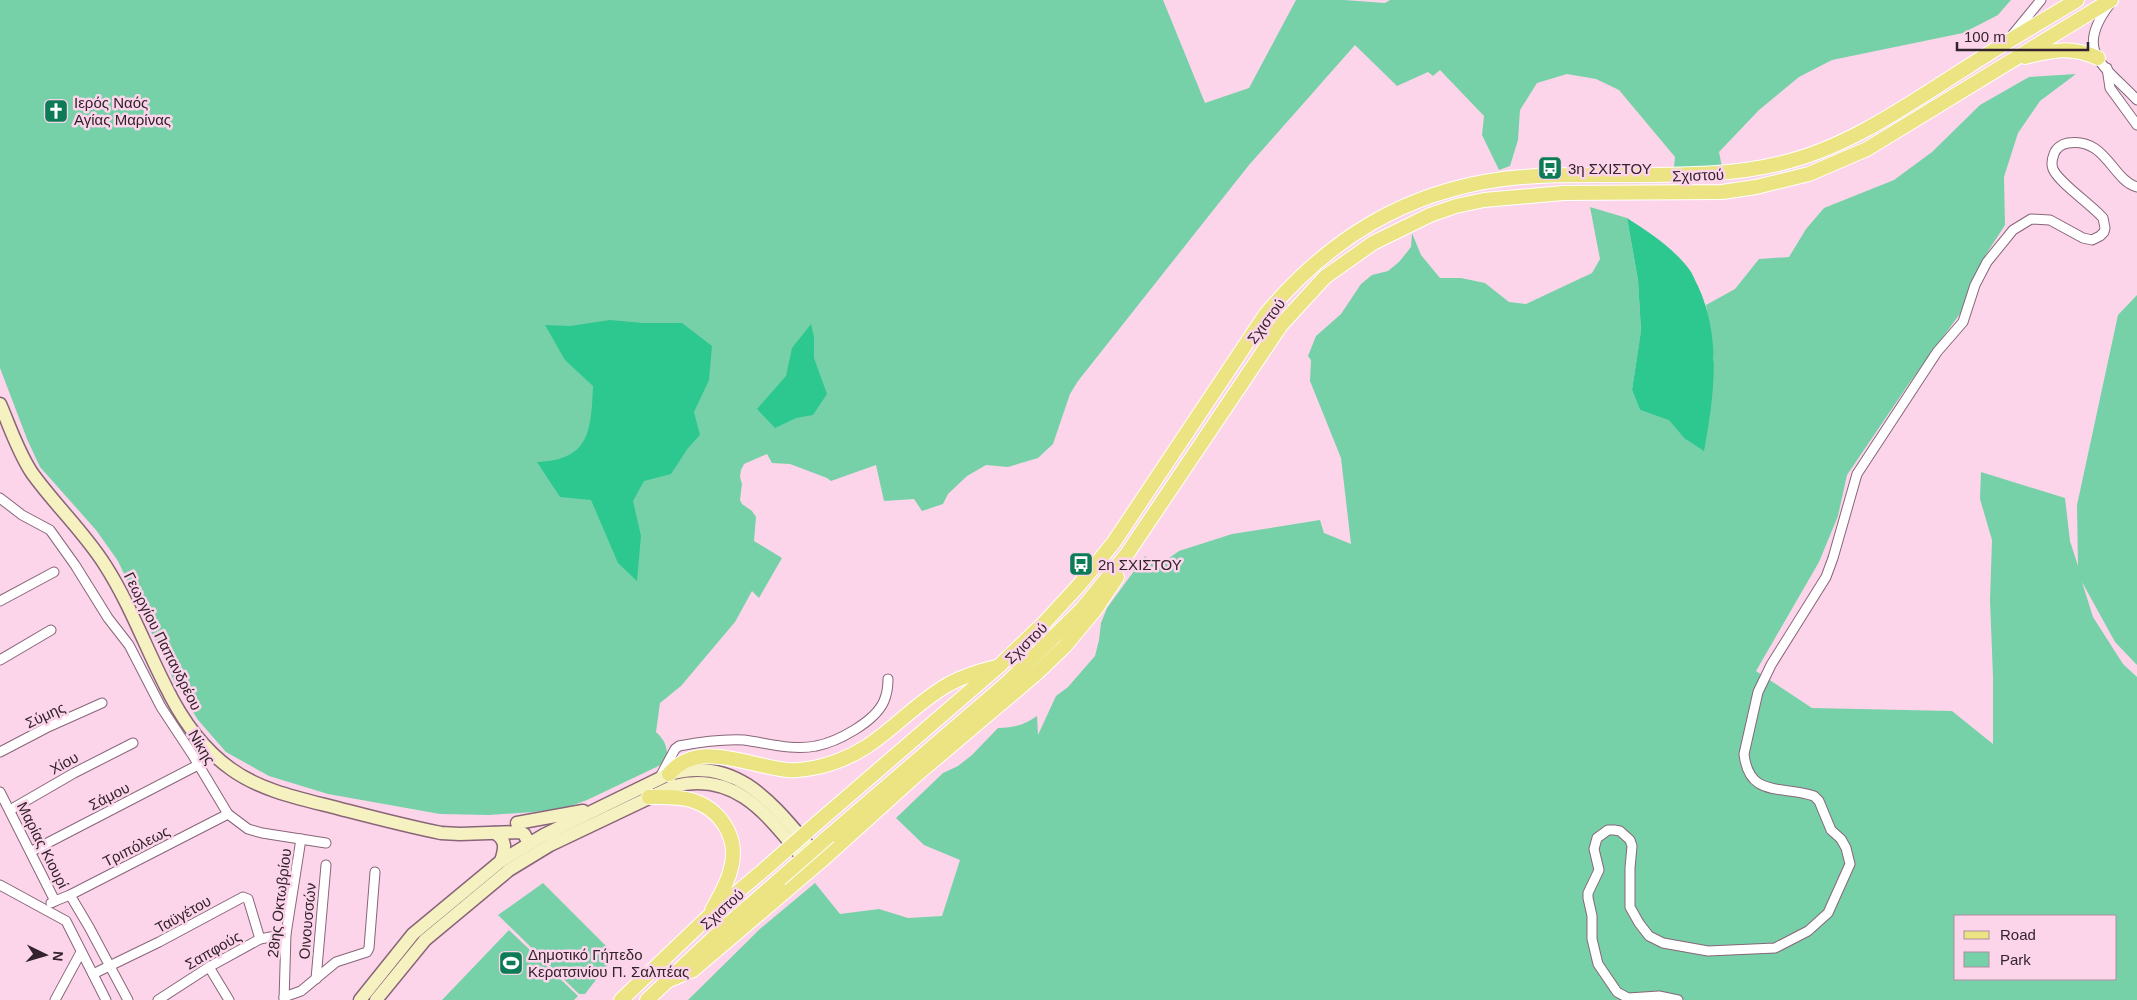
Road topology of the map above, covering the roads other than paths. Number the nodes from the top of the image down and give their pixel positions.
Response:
1 (2041, 0) edge
2 (2076, 0) edge
3 (2112, 0) edge
4 (2003, 45) junction
5 (2012, 60) junction
6 (2102, 63) junction
7 (2137, 100) edge
8 (2137, 125) edge
9 (2137, 188) edge
10 (0, 404) edge
11 (0, 498) edge
12 (1127, 554) junction
13 (54, 572) dead end
14 (0, 601) edge
15 (51, 630) dead end
16 (0, 660) edge
17 (999, 666) junction
18 (888, 679) dead end
19 (102, 703) dead end
20 (132, 743) dead end
21 (0, 752) edge
22 (198, 765) junction
23 (665, 776) junction
24 (0, 792) edge
25 (649, 797) junction
26 (602, 807) junction
27 (10, 810) junction
28 (228, 814) junction
29 (517, 823) junction
30 (481, 832) junction
31 (495, 833) junction
32 (544, 835) junction
33 (301, 839) junction
34 (326, 843) dead end
35 (529, 843) junction
36 (32, 851) junction
37 (502, 861) junction
38 (326, 865) dead end
39 (817, 865) junction
40 (375, 872) dead end
41 (0, 885) edge
42 (70, 896) junction
43 (56, 901) junction
44 (42, 906) junction
45 (708, 917) junction
46 (286, 934) junction
47 (260, 939) junction
48 (81, 952) junction
49 (110, 965) junction
50 (209, 967) junction
51 (93, 974) junction
52 (316, 978) junction
53 (669, 980) junction
54 (284, 998) edge
55 (55, 1000) edge
56 (106, 1000) edge
57 (128, 1000) edge
58 (158, 1000) edge
59 (229, 1000) edge
60 (360, 1000) edge
61 (376, 1000) edge
62 (621, 1000) edge
63 (647, 1000) edge
64 (1678, 1000) edge

1 - 4 street
2 - 4 main road, Σχιστού
3 - 5 main road, Σχιστού
3 - 6 street
4 - 17 main road, Σχιστού
5 - 6 main road
5 - 12 main road, Σχιστού
6 - 7 street
6 - 8 street
9 - 64 street
10 - 30 main road, Γεωργίου Παπανδρέου
11 - 22 street, Νίκης
12 - 39 main road
12 - 53 main road, Σχιστού, bridge
13 - 14 street
15 - 16 street
17 - 23 main road
17 - 45 main road, Σχιστού, bridge
18 - 23 street
19 - 21 street, Σύμης
20 - 27 street, Χίου
22 - 28 street, Νίκης
22 - 36 street, Σάμου
23 - 26 main road
23 - 39 main road
24 - 27 street, Μαρίας Κιουρί
25 - 39 main road
25 - 45 main road
25 - 61 main road
26 - 29 main road
26 - 32 main road
27 - 36 street, Μαρίας Κιουρί
28 - 33 street, Νίκης
28 - 42 street, Τριπόλεως
29 - 30 main road, Γεωργίου Παπανδρέου
29 - 32 main road, Γεωργίου Παπανδρέου
30 - 31 main road, Γεωργίου Παπανδρέου
31 - 35 main road, Γεωργίου Παπανδρέου
31 - 37 main road
32 - 35 main road
33 - 34 street, Νίκης
33 - 46 street, 28ης Οκτωβρίου
35 - 37 main road
36 - 43 street, Μαρίας Κιουρί
37 - 60 main road
38 - 52 street, Οινουσσών
39 - 53 main road
40 - 52 street
41 - 44 street
42 - 43 street, Τριπόλεως
42 - 49 street, Μαρίας Κιουρί
43 - 44 street, Μαρίας Κιουρί
44 - 48 street, Μαρίας Κιουρί
45 - 62 main road, Σχιστού
46 - 47 street, Σαπφούς
46 - 54 street, 28ης Οκτωβρίου
47 - 49 street, Ταϋγέτου
47 - 50 street, Σαπφούς
48 - 51 street, Μαρίας Κιουρί
48 - 55 street
49 - 51 street, Ταϋγέτου
49 - 57 street, Μαρίας Κιουρί
50 - 58 street, Σαπφούς
50 - 59 street
51 - 56 street, Μαρίας Κιουρί
52 - 54 street
53 - 63 main road, Σχιστού

